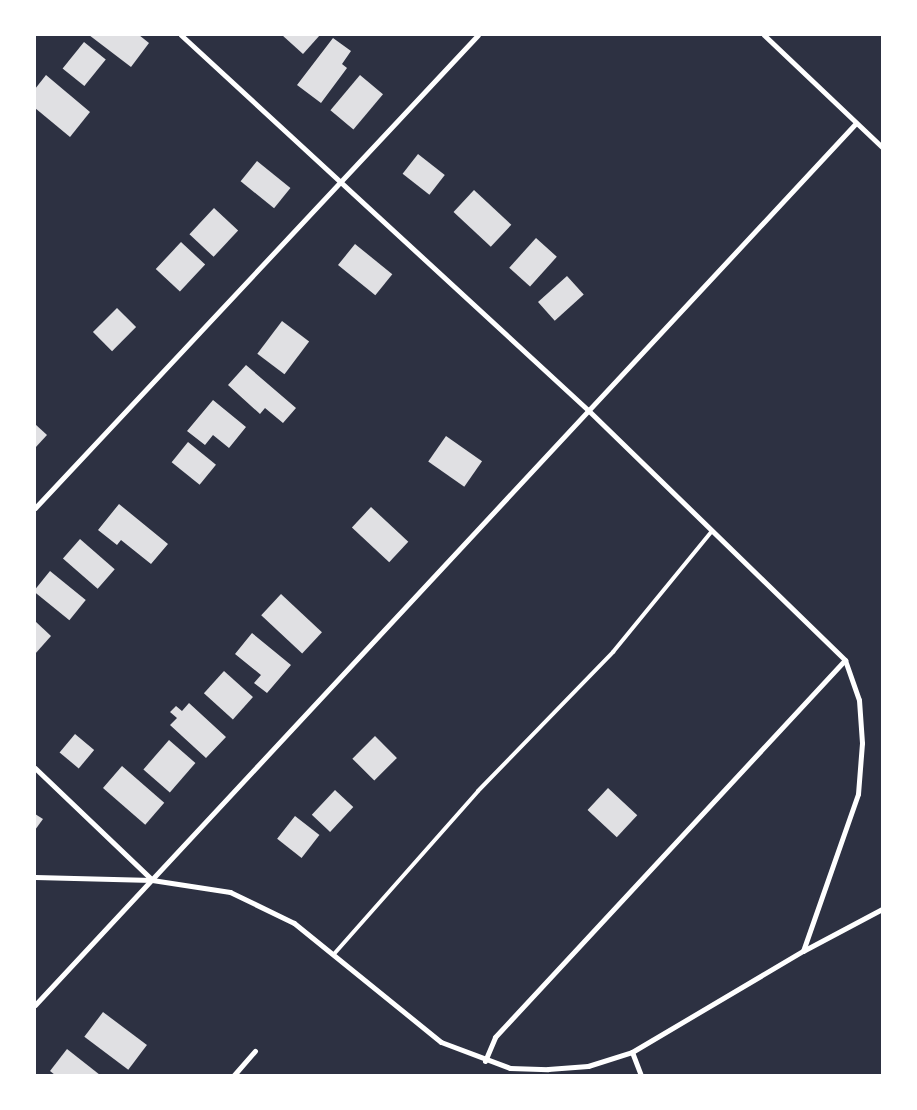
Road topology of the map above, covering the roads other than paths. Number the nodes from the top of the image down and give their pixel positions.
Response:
1 (181, 35) edge
2 (478, 35) edge
3 (764, 35) edge
4 (856, 123) junction
5 (882, 147) edge
6 (340, 183) junction
7 (588, 410) junction
8 (35, 508) edge
9 (712, 531) junction
10 (845, 660) junction
11 (35, 768) edge
12 (35, 877) edge
13 (152, 880) junction
14 (882, 909) edge
15 (803, 951) junction
16 (334, 954) junction
17 (35, 1005) edge
18 (255, 1051) dead end
19 (632, 1052) junction
20 (485, 1061) junction
21 (234, 1075) edge
22 (641, 1075) edge

1 - 6 street
2 - 6 street
3 - 4 street
4 - 5 street
4 - 7 street
6 - 7 street
6 - 8 street
7 - 9 street
7 - 13 street
9 - 10 street
9 - 16 lane
10 - 15 street
10 - 20 street
11 - 13 street
12 - 13 street
13 - 16 street
13 - 17 street
14 - 15 street
15 - 19 street
16 - 20 street
18 - 21 street
19 - 20 street
19 - 22 street

